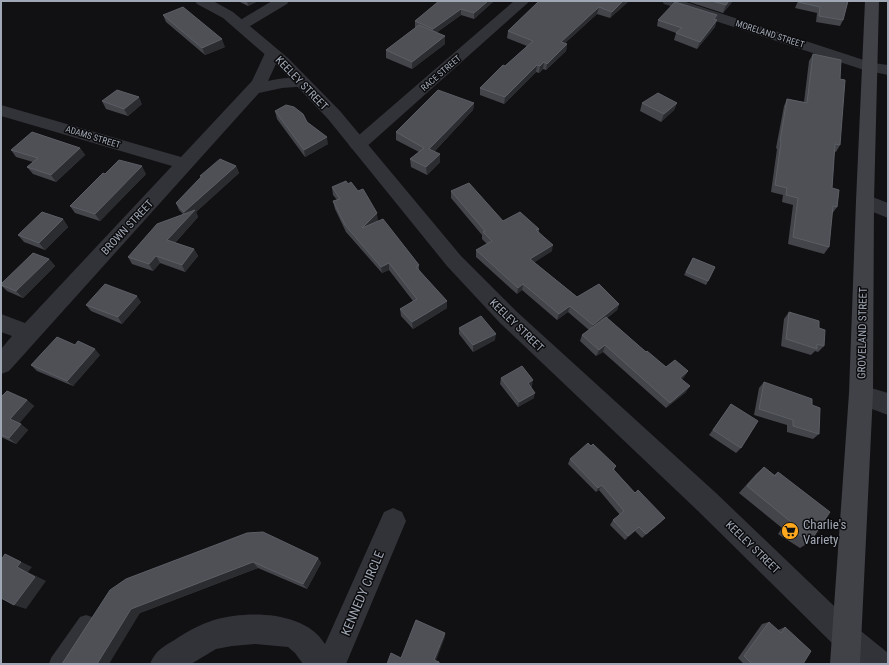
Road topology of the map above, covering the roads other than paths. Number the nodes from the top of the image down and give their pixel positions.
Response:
1 (202, 1) edge
2 (282, 1) edge
3 (523, 1) edge
4 (669, 1) edge
5 (872, 1) edge
6 (242, 25) junction
7 (273, 53) junction
8 (879, 69) edge
9 (303, 83) junction
10 (253, 88) junction
11 (1, 110) edge
12 (358, 145) junction
13 (185, 164) junction
14 (865, 201) junction
15 (888, 211) edge
16 (1, 323) edge
17 (29, 333) junction
18 (1, 364) edge
19 (861, 395) junction
20 (888, 404) edge
21 (393, 521) dead end
22 (86, 623) dead end
23 (846, 651) edge
24 (57, 664) edge
25 (165, 664) edge
26 (318, 664) edge
27 (331, 664) edge
28 (878, 664) edge

1 - 6 street, KEELEY STREET
2 - 6 street
3 - 12 street, RACE STREET
4 - 8 street, MORELAND STREET
5 - 8 main road, GROVELAND STREET
6 - 7 street, KEELEY STREET
7 - 9 street, KEELEY STREET
7 - 10 street, BROWN STREET
8 - 14 main road, GROVELAND STREET
9 - 10 street
9 - 12 street, KEELEY STREET
10 - 13 street, BROWN STREET
11 - 13 street, ADAMS STREET
12 - 23 street, KEELEY STREET
13 - 17 street, BROWN STREET
14 - 15 street
14 - 19 main road, GROVELAND STREET
16 - 17 street
17 - 18 street, BROWN STREET
19 - 20 street
19 - 23 main road, GROVELAND STREET
21 - 27 street, KENNEDY CIRCLE
22 - 24 lane
23 - 28 street, KEELEY STREET
25 - 26 street

